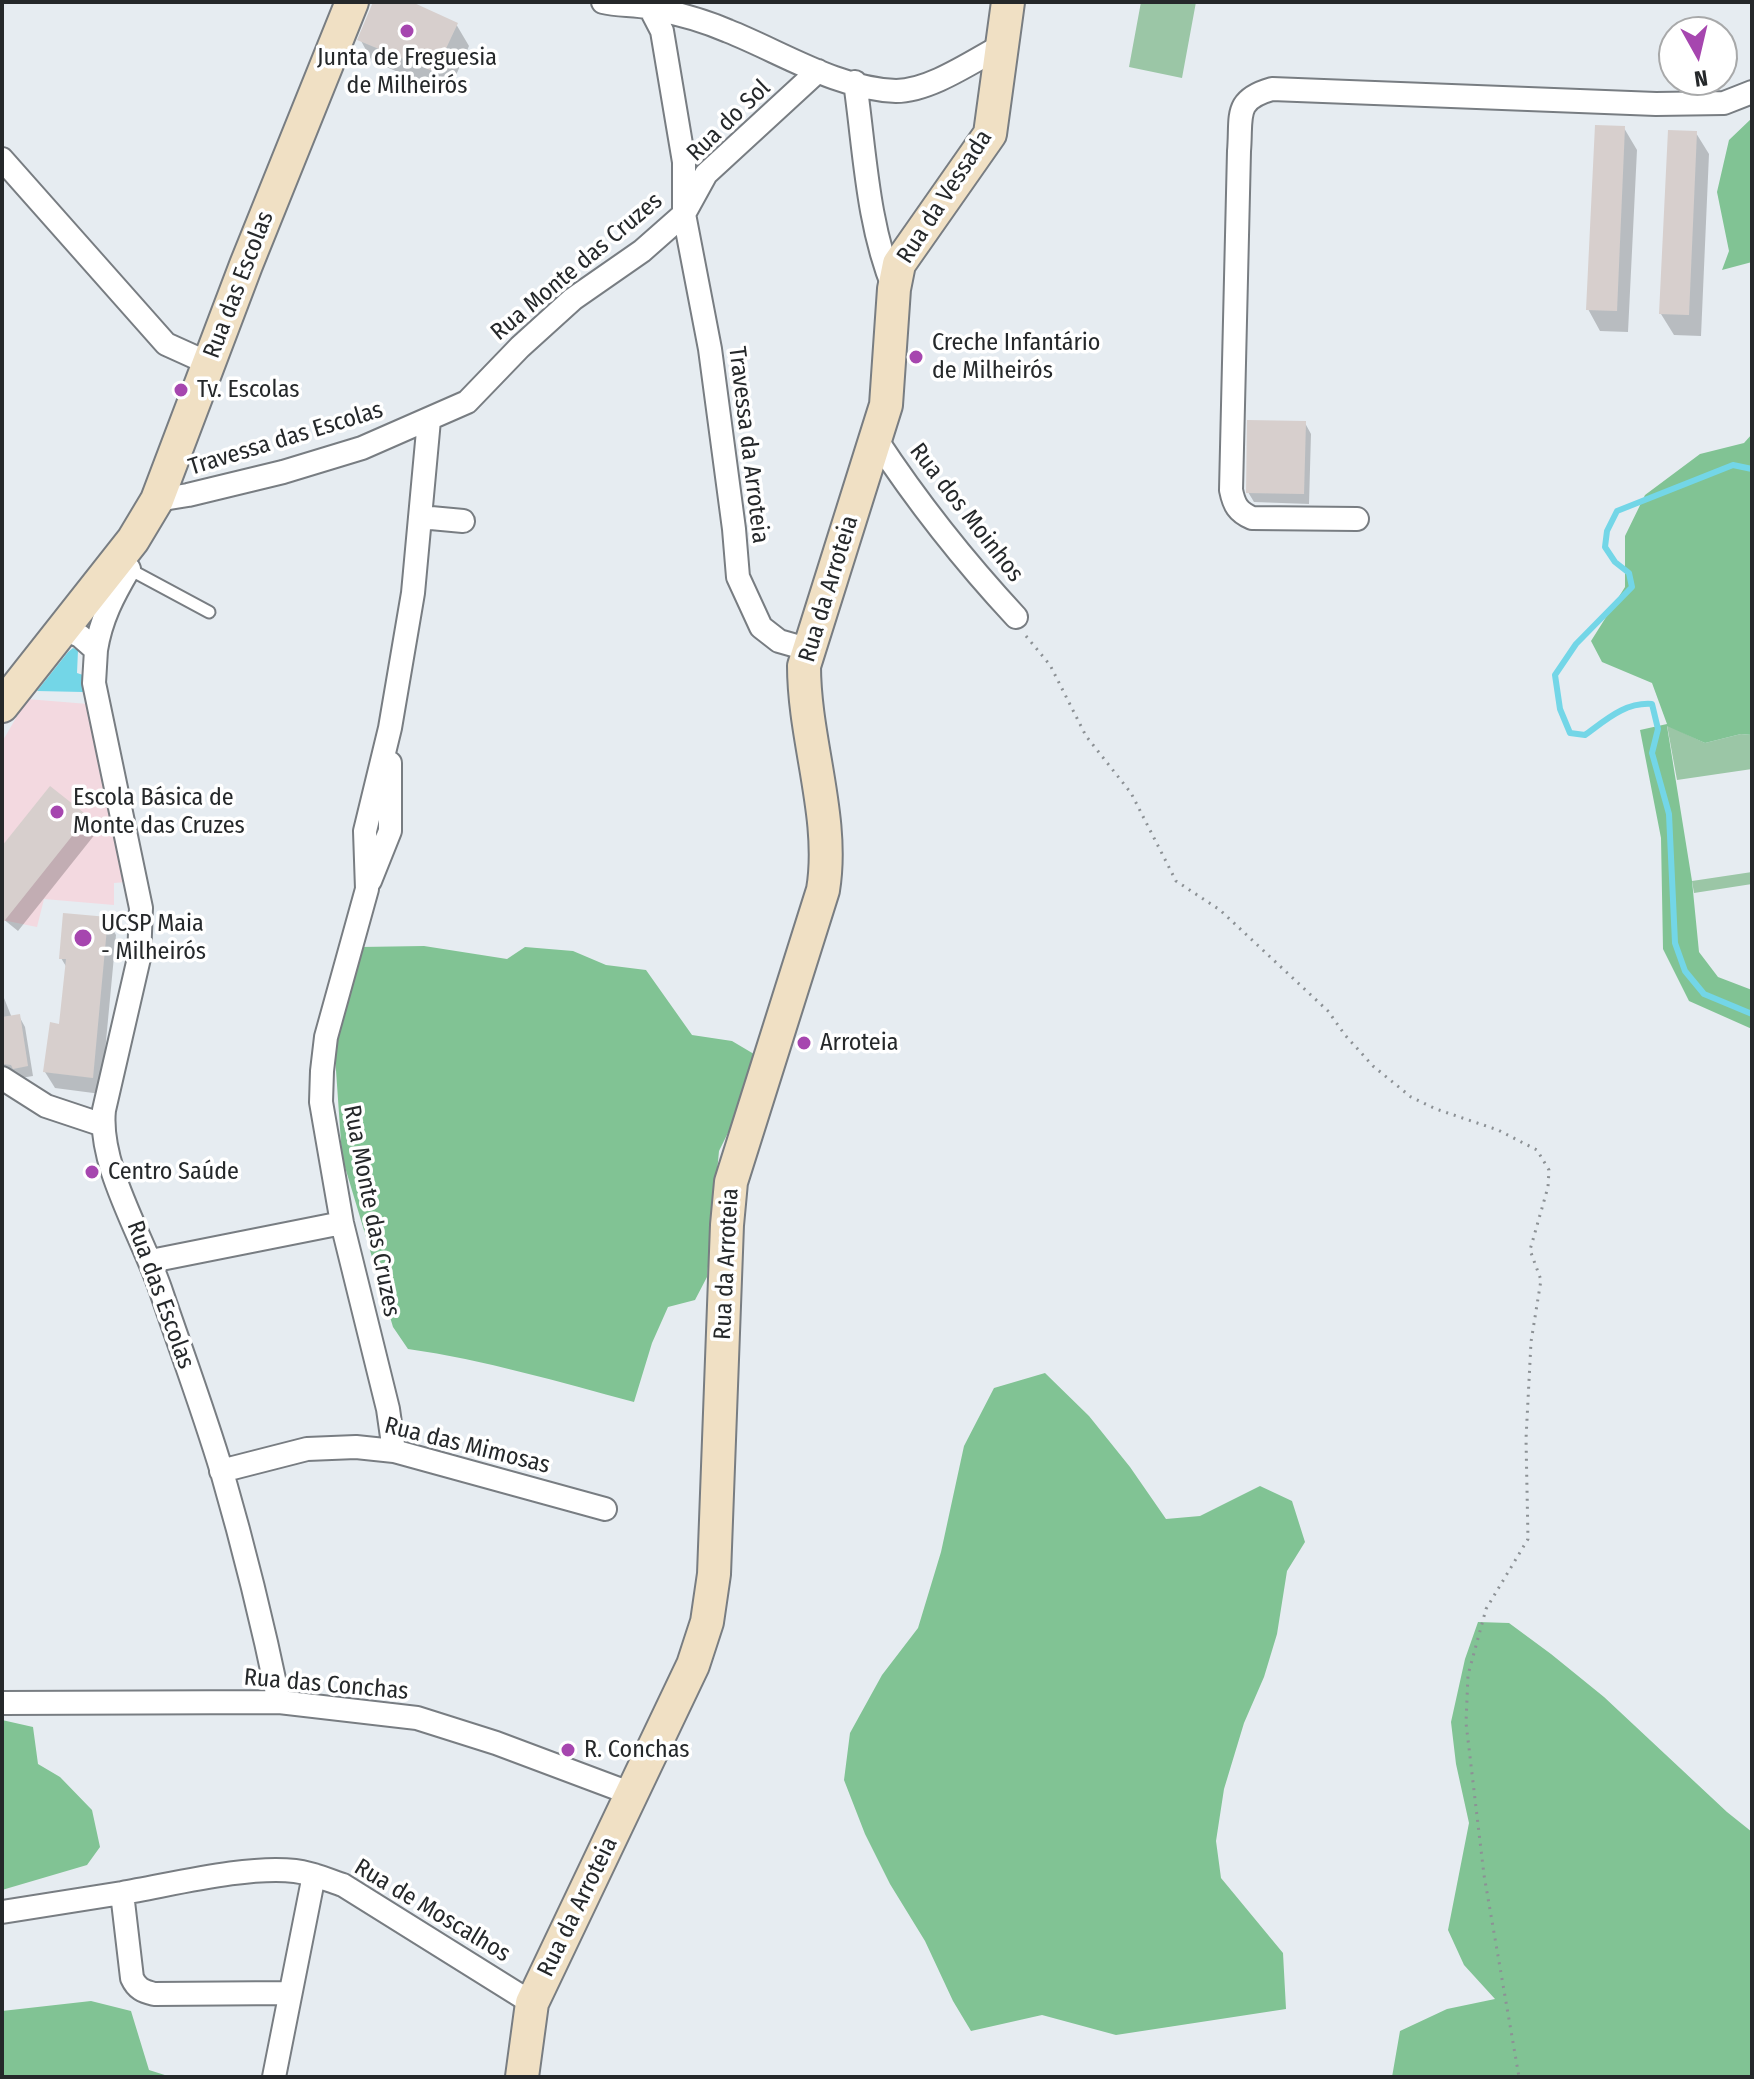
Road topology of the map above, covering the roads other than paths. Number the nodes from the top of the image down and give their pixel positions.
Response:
1 (352, 2) edge
2 (603, 2) edge
3 (1008, 2) edge
4 (648, 5) edge
5 (1003, 45) junction
6 (818, 71) junction
7 (855, 82) junction
8 (1752, 92) edge
9 (2, 159) edge
10 (684, 214) junction
11 (894, 289) junction
12 (208, 363) junction
13 (429, 420) junction
14 (876, 439) junction
15 (157, 500) junction
16 (420, 517) junction
17 (1357, 519) dead end
18 (463, 521) dead end
19 (123, 566) junction
20 (209, 612) dead end
21 (1016, 617) road end
22 (64, 629) junction
23 (807, 649) junction
24 (96, 650) junction
25 (2, 706) edge
26 (2, 1078) edge
27 (103, 1125) junction
28 (342, 1223) junction
29 (151, 1261) junction
30 (394, 1451) junction
31 (221, 1471) junction
32 (605, 1509) dead end
33 (279, 1702) junction
34 (2, 1703) edge
35 (632, 1794) junction
36 (314, 1875) junction
37 (122, 1893) junction
38 (2, 1912) edge
39 (290, 1993) junction
40 (532, 2003) junction
41 (274, 2077) edge
42 (522, 2077) edge

1 - 12 main road, Rua das Escolas
2 - 4 street
3 - 5 main road, Rua da Vessada
4 - 6 street
4 - 10 street, Rua Monte das Cruzes
5 - 7 street
5 - 11 main road, Rua da Vessada
6 - 7 street
6 - 10 street, Rua do Sol
7 - 11 street
8 - 17 street
9 - 12 street
10 - 13 street, Rua Monte das Cruzes
10 - 23 street, Travessa da Arroteia
11 - 14 main road, Rua da Vessada
12 - 15 main road, Rua das Escolas
13 - 15 street, Travessa das Escolas
13 - 16 street, Rua Monte das Cruzes
14 - 21 street, Rua dos Moinhos
14 - 23 main road, Rua da Arroteia
15 - 19 main road, Rua das Escolas
16 - 18 street
16 - 28 street, Rua Monte das Cruzes
19 - 20 lane
19 - 22 main road, Rua das Escolas
19 - 24 street, Rua das Escolas
22 - 24 street
22 - 25 main road, Rua das Escolas
23 - 35 main road, Rua da Arroteia
24 - 27 street, Rua das Escolas
26 - 27 street
27 - 29 street, Rua das Escolas
28 - 29 street
28 - 30 street, Rua Monte das Cruzes
29 - 31 street, Rua das Escolas
30 - 31 street, Rua das Mimosas
30 - 32 street, Rua das Mimosas
31 - 33 street, Rua das Escolas
33 - 34 street, Rua das Conchas
33 - 35 street, Rua das Conchas
35 - 40 main road, Rua da Arroteia
36 - 37 street, Rua de Moscalhos
36 - 39 street
36 - 40 street, Rua de Moscalhos
37 - 38 street, Rua de Moscalhos
37 - 39 street
39 - 41 street
40 - 42 main road, Rua da Arroteia

